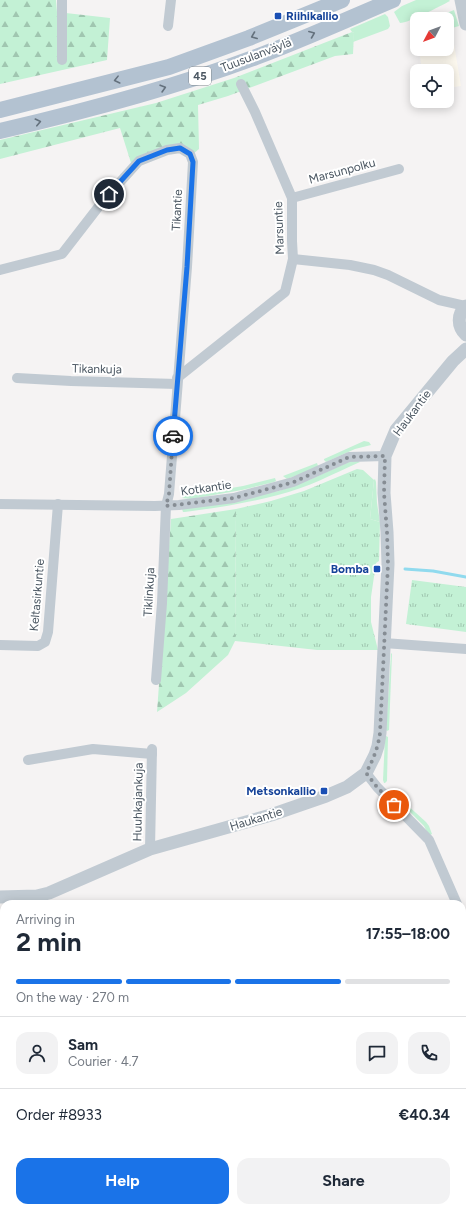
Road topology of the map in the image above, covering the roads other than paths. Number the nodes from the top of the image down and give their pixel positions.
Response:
1 (62, 0) edge
2 (171, 0) edge
3 (342, 0) edge
4 (393, 0) edge
5 (461, 0) edge
6 (466, 24) edge
7 (168, 26) dead end
8 (62, 60) dead end
9 (241, 84) dead end
10 (0, 110) edge
11 (0, 131) edge
12 (399, 169) dead end
13 (292, 198) junction
14 (293, 258) junction
15 (0, 270) edge
16 (464, 310) edge
17 (464, 333) edge
18 (466, 349) edge
19 (453, 361) junction
20 (17, 378) dead end
21 (177, 381) junction
22 (385, 456) junction
23 (0, 504) edge
24 (58, 504) junction
25 (166, 506) junction
26 (384, 643) junction
27 (0, 645) edge
28 (466, 648) edge
29 (156, 680) dead end
30 (28, 760) dead end
31 (366, 773) junction
32 (150, 849) junction
33 (0, 897) edge
34 (455, 900) edge

1 - 8 street
2 - 7 street
3 -> 10 main road, Tuusulanväylä / 45
11 -> 4 main road, Tuusulanväylä / 45
5 - 6 street
9 - 13 street, Marsuntie
12 - 13 street, Marsunpolku
13 - 14 street, Marsuntie
14 - 16 street
14 - 21 street, Marsuntie
15 - 21 street, Tikantie
16 - 17 street
17 - 19 street, Haukantie
18 - 19 street, Haukantie
19 - 22 street, Haukantie
20 - 21 street, Tikankuja
21 - 25 street, Tikantie
22 - 25 street, Kotkantie
22 - 26 street, Haukantie
23 - 24 street, Kotkantie
24 - 25 street, Kotkantie
24 - 27 street, Keltasirkuntie
25 - 29 street, Tiklinkuja
26 - 28 street
26 - 31 street, Haukantie
30 - 32 street, Huuhkajankuja
31 - 32 street, Haukantie
31 - 34 street
32 - 33 street, Haukantie

